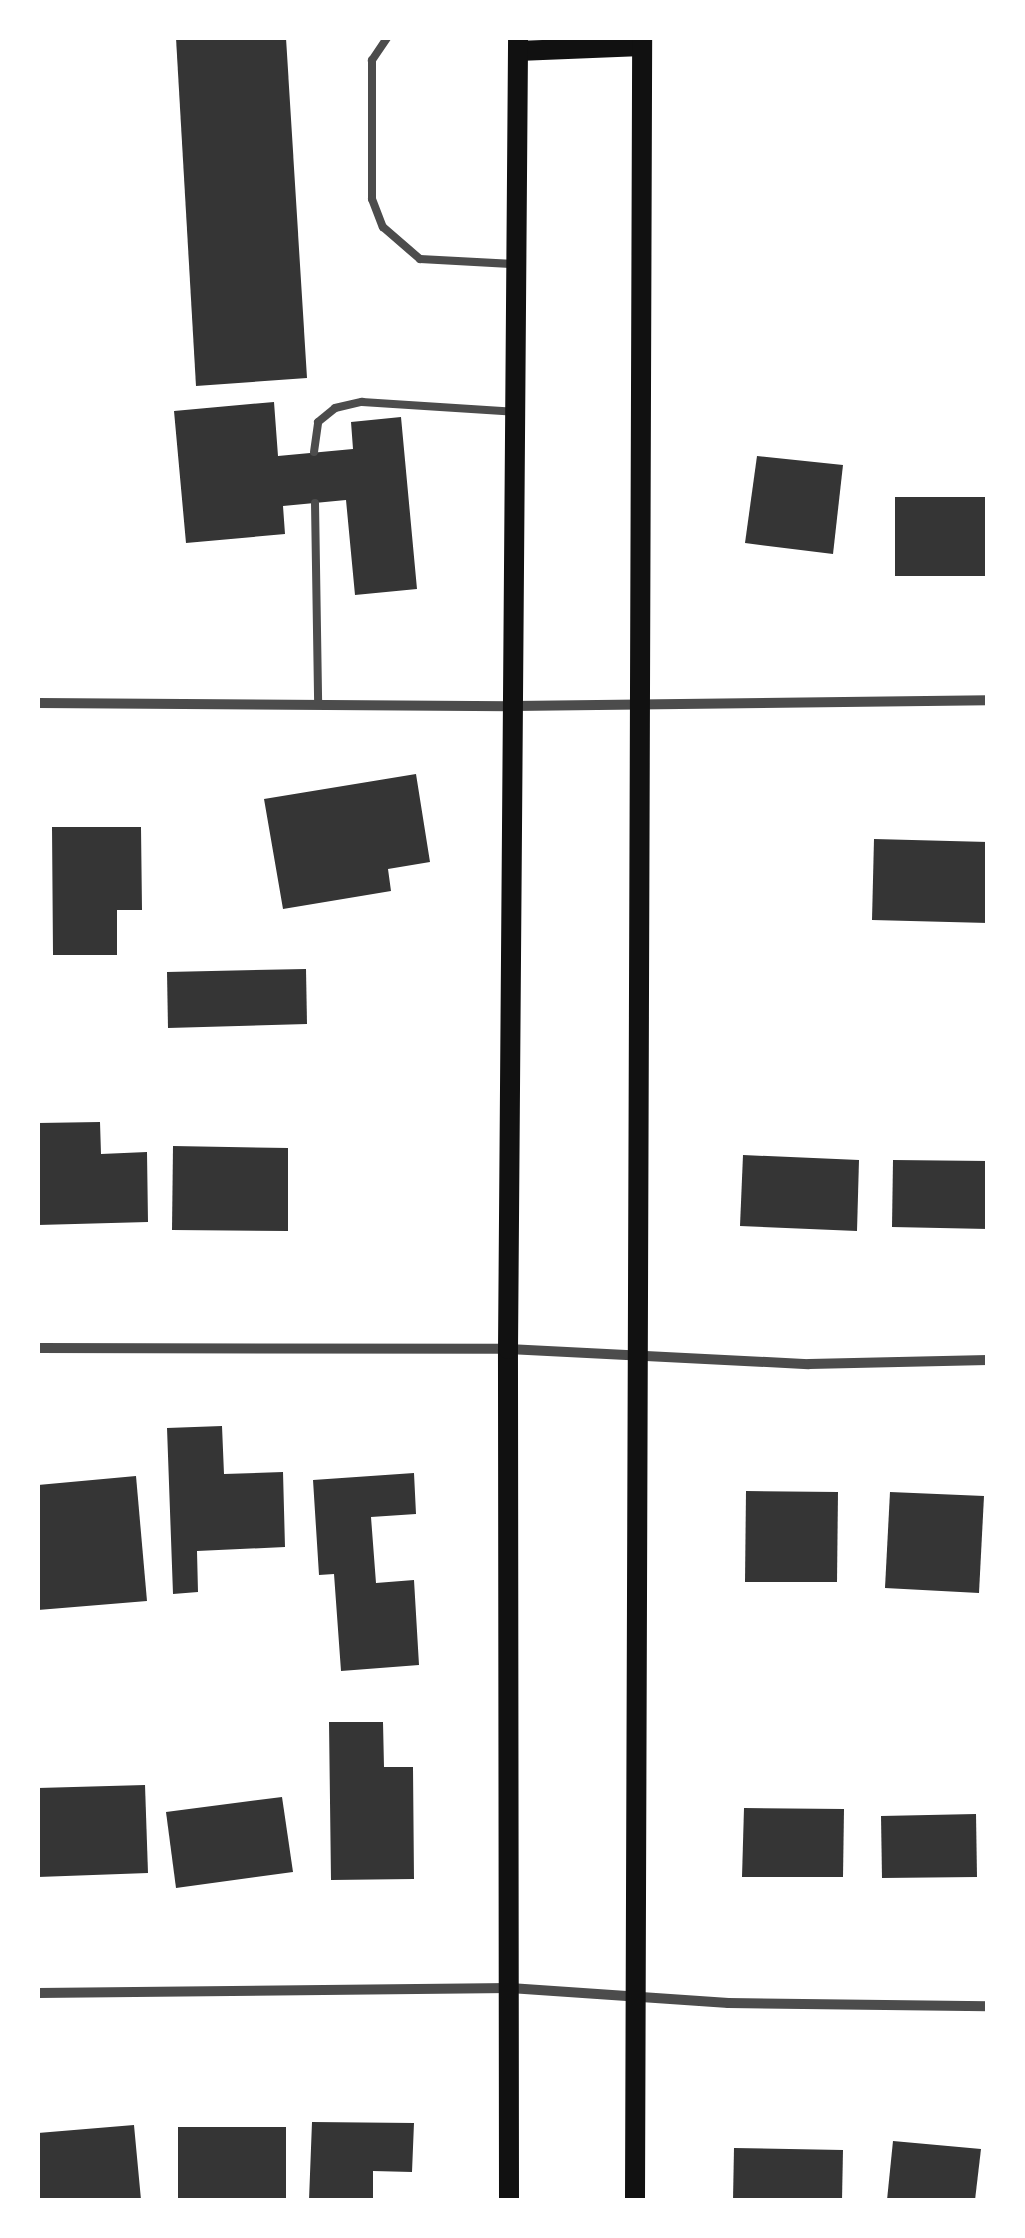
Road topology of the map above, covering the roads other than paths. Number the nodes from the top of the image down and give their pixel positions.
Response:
1 (388, 38) edge
2 (642, 42) edge
3 (518, 44) edge
4 (516, 264) junction
5 (515, 412) junction
6 (314, 452) dead end
7 (315, 503) dead end
8 (988, 700) edge
9 (38, 702) edge
10 (640, 702) junction
11 (318, 705) junction
12 (514, 706) junction
13 (38, 1348) edge
14 (508, 1349) junction
15 (640, 1357) junction
16 (988, 1360) edge
17 (510, 1988) junction
18 (38, 1994) edge
19 (636, 1998) junction
20 (988, 2006) edge
21 (509, 2200) edge
22 (635, 2200) edge

1 - 4 lane
2 - 3 main road
2 - 10 main road
3 - 4 main road
4 - 5 main road
5 - 6 lane
5 - 12 main road
7 - 11 lane
8 - 10 street
9 - 11 street
10 - 12 street
10 - 15 main road
11 - 12 street
12 - 14 main road
13 - 14 street
14 - 15 street
14 - 17 main road
15 - 16 street
15 - 19 main road
17 - 18 street
17 - 19 street
17 - 21 main road
19 - 20 street
19 - 22 main road

